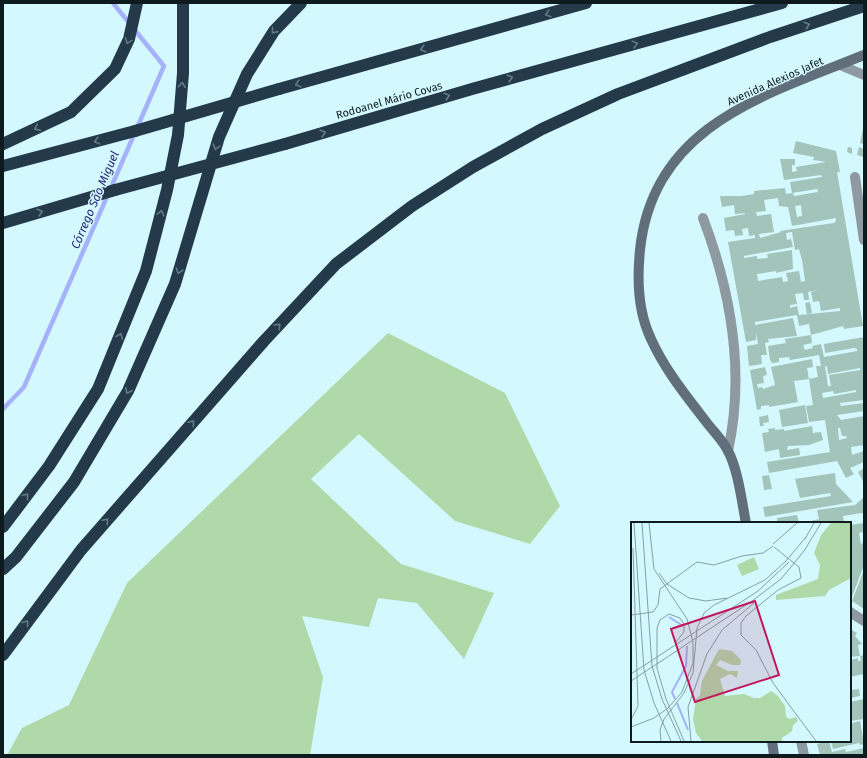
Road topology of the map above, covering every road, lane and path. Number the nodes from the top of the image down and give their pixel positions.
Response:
1 (137, 3) edge
2 (183, 3) edge
3 (301, 3) edge
4 (586, 3) edge
5 (782, 3) edge
6 (864, 6) edge
7 (864, 55) edge
8 (840, 65) junction
9 (864, 75) edge
10 (3, 144) edge
11 (3, 166) edge
12 (855, 177) dead end
13 (703, 218) dead end
14 (3, 223) edge
15 (864, 240) edge
16 (728, 451) junction
17 (746, 522) edge
18 (3, 527) edge
19 (3, 569) edge
20 (851, 613) edge
21 (864, 621) edge
22 (3, 655) edge
23 (772, 742) edge
24 (801, 742) edge
25 (774, 755) edge
26 (804, 755) edge

1 -> 10 highway
18 -> 2 highway
3 -> 19 highway
4 -> 11 highway, bridge
14 -> 5 highway, Rodoanel Mário Covas, bridge
22 -> 6 highway
7 - 8 main road, Avenida Alexios Jafet
8 - 9 street
8 - 16 main road, Avenida Alexios Jafet
12 - 15 street
13 - 16 street, Avenida Alexios Jafet
16 - 17 main road, Avenida Alexios Jafet
20 - 21 street
23 - 25 main road
24 - 26 street

